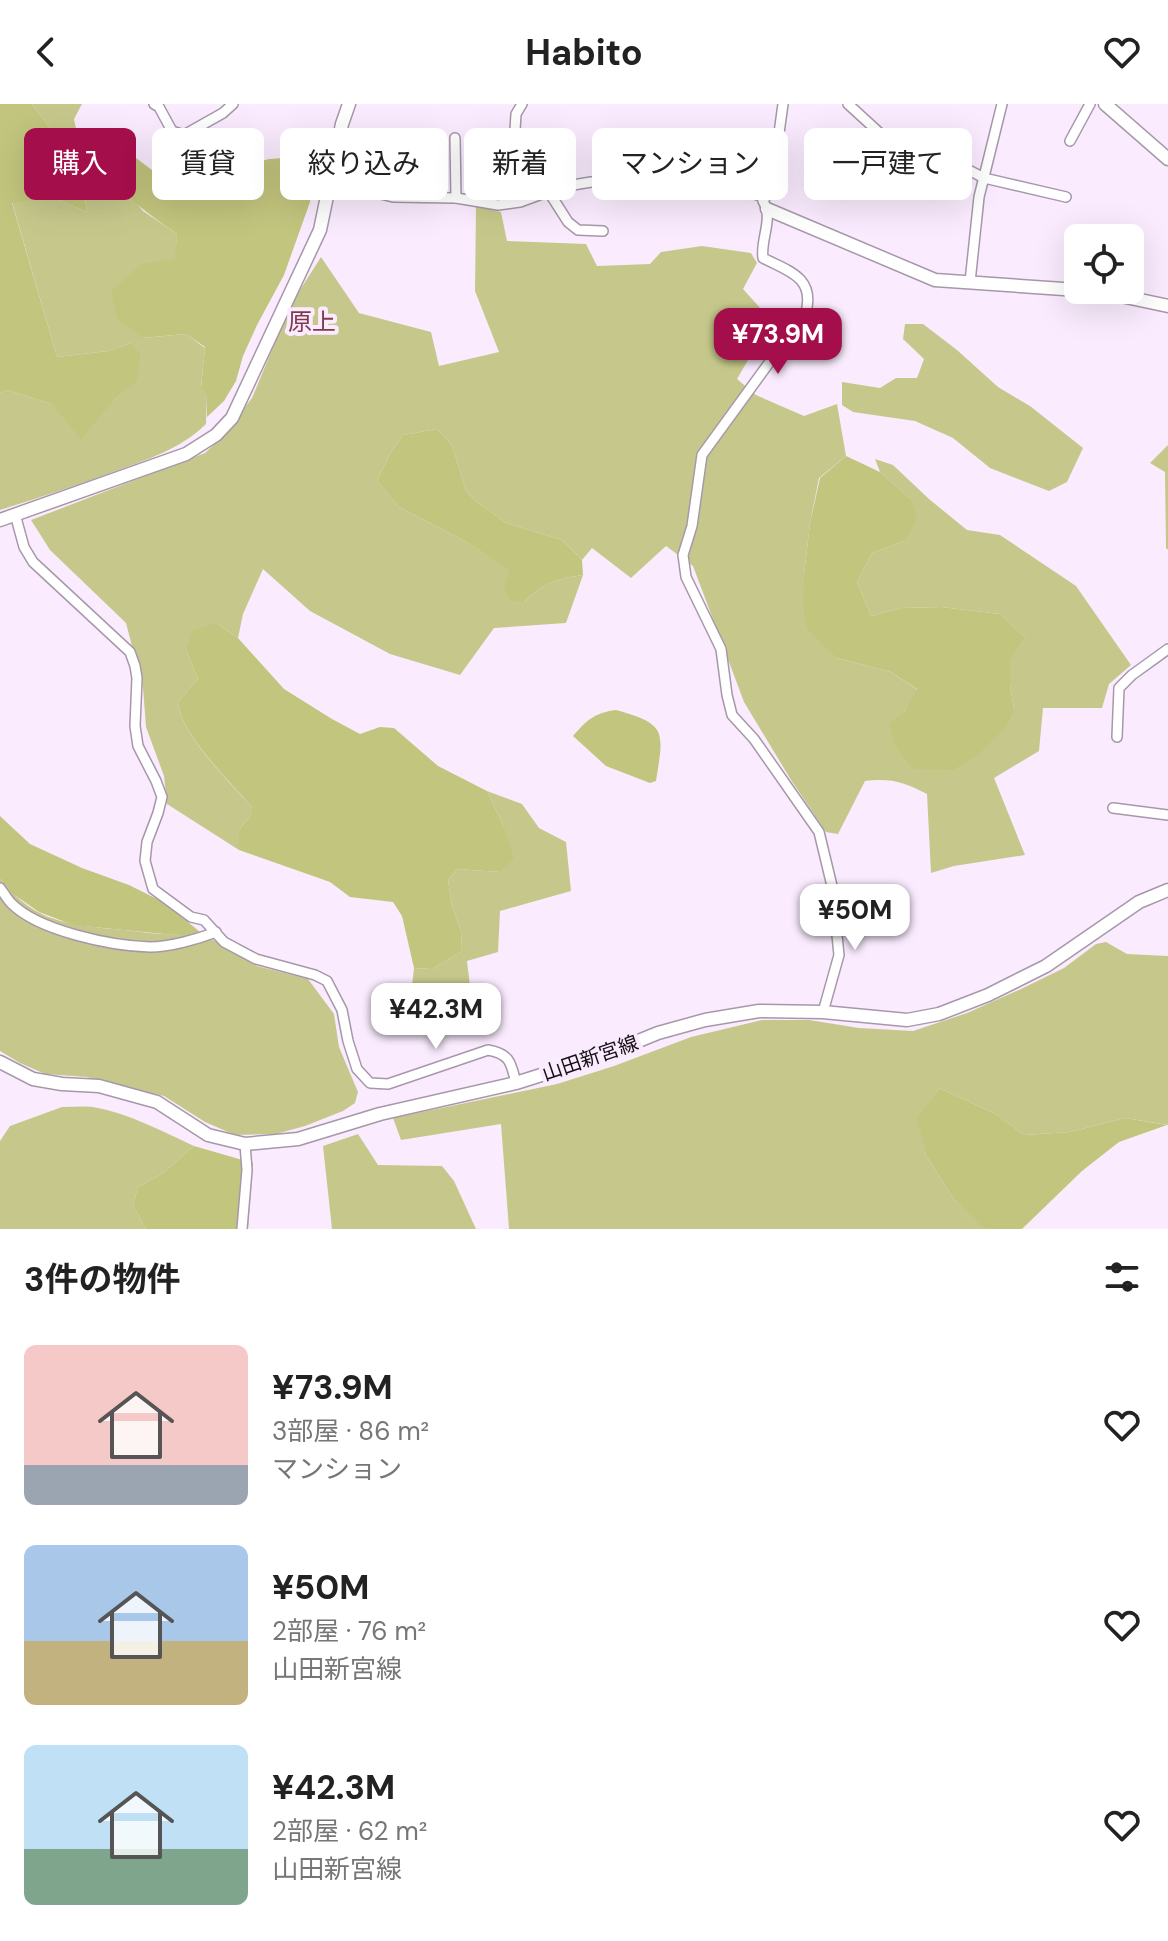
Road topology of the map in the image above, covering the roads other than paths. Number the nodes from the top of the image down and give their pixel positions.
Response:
1 (154, 104) edge
2 (233, 104) edge
3 (349, 104) edge
4 (522, 104) edge
5 (783, 104) edge
6 (848, 104) edge
7 (1002, 104) edge
8 (1090, 104) edge
9 (1105, 104) edge
10 (341, 128) edge
11 (515, 128) edge
12 (455, 138) dead end
13 (1070, 141) dead end
14 (1168, 159) edge
15 (984, 178) junction
16 (576, 184) edge
17 (1066, 197) dead end
18 (448, 198) edge
19 (456, 198) junction
20 (464, 199) edge
21 (326, 200) edge
22 (468, 200) edge
23 (526, 200) edge
24 (555, 200) edge
25 (766, 203) junction
26 (603, 231) dead end
27 (970, 282) junction
28 (1064, 289) edge
29 (1144, 301) edge
30 (1168, 306) edge
31 (15, 514) junction
32 (0, 520) edge
33 (1168, 649) edge
34 (1117, 737) dead end
35 (1113, 808) dead end
36 (1168, 815) edge
37 (0, 888) edge
38 (1168, 890) edge
39 (216, 932) junction
40 (823, 1012) junction
41 (0, 1062) edge
42 (516, 1083) junction
43 (245, 1144) junction
44 (242, 1229) edge

1 - 2 street
3 - 10 main road
4 - 11 street
5 - 25 street
6 - 15 street
7 - 15 street
8 - 13 street
9 - 14 main road
12 - 19 street
15 - 17 street
15 - 27 street
16 - 25 street
18 - 19 street
19 - 20 street
21 - 31 main road
22 - 23 street
24 - 26 street
25 - 27 main road
25 - 40 street
27 - 28 main road
29 - 30 main road
31 - 32 main road
31 - 39 street
33 - 34 street
35 - 36 street
37 - 39 street
38 - 40 main road, 山田新宮線
39 - 42 street
40 - 42 main road, 山田新宮線
41 - 43 main road, 山田新宮線
42 - 43 main road, 山田新宮線
43 - 44 street

